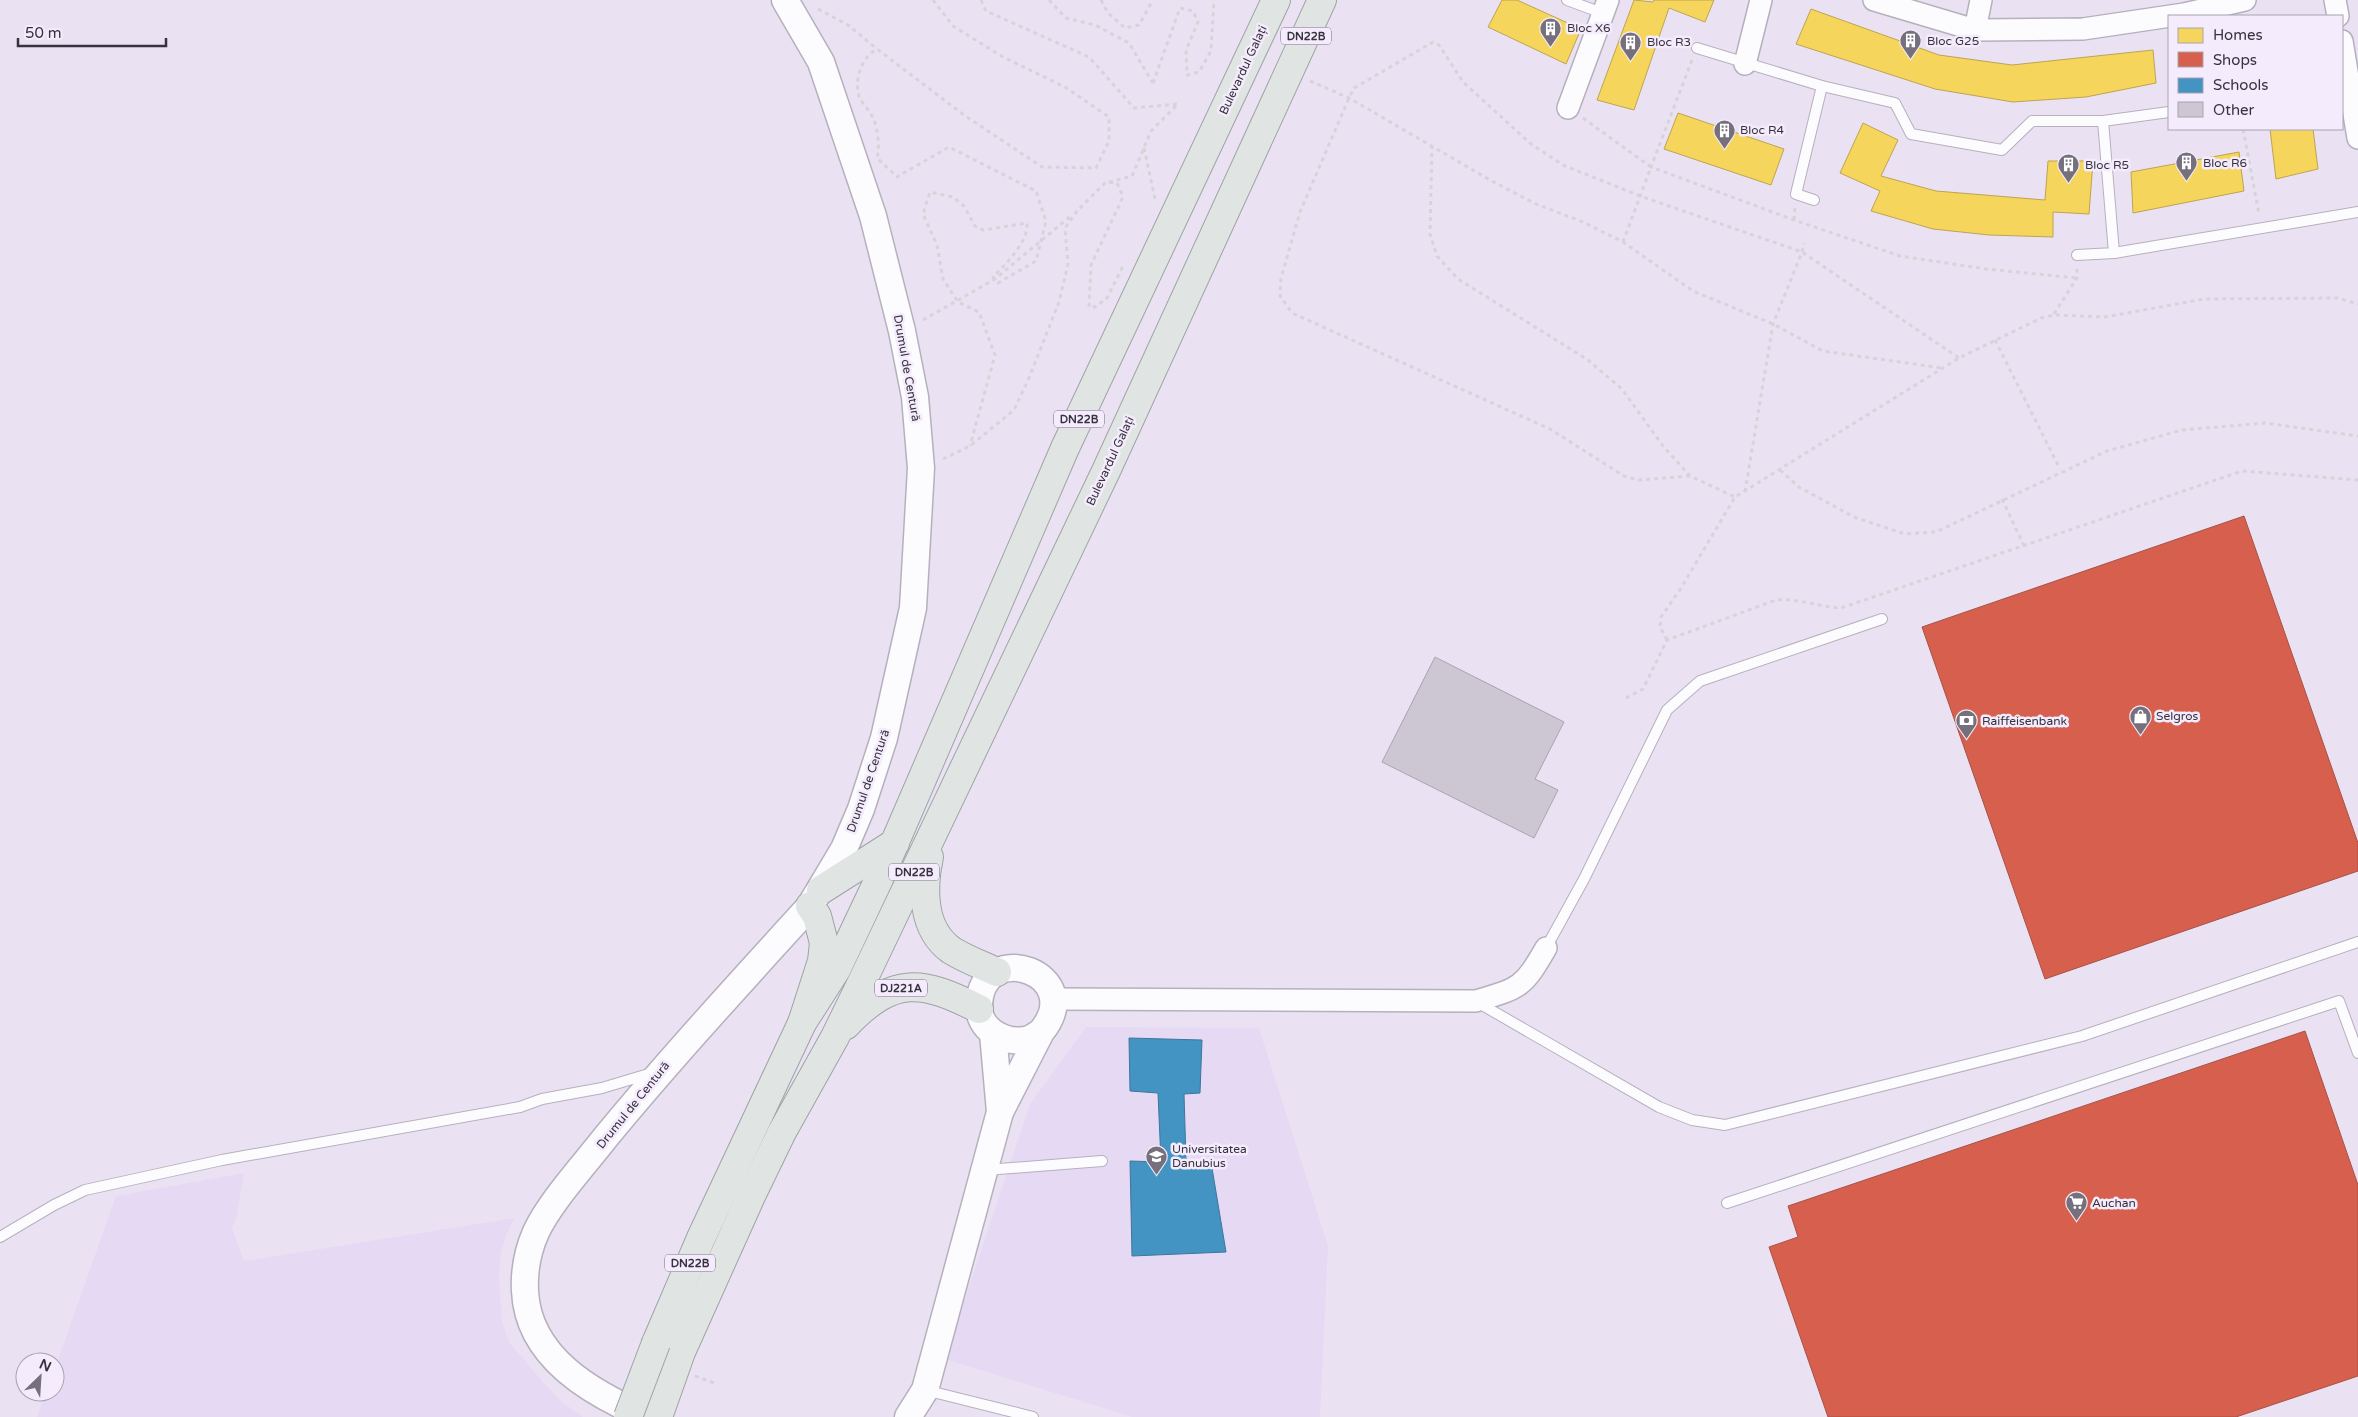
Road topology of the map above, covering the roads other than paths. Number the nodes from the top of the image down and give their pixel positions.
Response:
1 (1276, 0) edge
2 (1322, 0) edge
3 (1567, 0) edge
4 (1761, 0) edge
5 (1874, 0) edge
6 (1981, 0) edge
7 (2245, 0) edge
8 (2335, 0) edge
9 (788, 5) edge
10 (1605, 7) edge
11 (2184, 15) edge
12 (2338, 15) edge
13 (2168, 17) edge
14 (1976, 30) junction
15 (2343, 47) edge
16 (1697, 48) road end
17 (1744, 64) junction
18 (1822, 86) junction
19 (1568, 108) road end
20 (2168, 112) edge
21 (2103, 121) junction
22 (2358, 138) edge
23 (1814, 200) dead end
24 (2358, 212) edge
25 (2114, 252) junction
26 (2077, 255) road end
27 (1882, 620) dead end
28 (937, 824) junction
29 (895, 843) junction
30 (816, 898) junction
31 (2358, 942) edge
32 (1546, 948) joint
33 (997, 972) junction
34 (1053, 999) junction
35 (1476, 1002) junction
36 (979, 1009) junction
37 (802, 1022) junction
38 (1041, 1032) junction
39 (993, 1033) junction
40 (835, 1037) junction
41 (2358, 1053) edge
42 (661, 1070) junction
43 (1000, 1112) junction
44 (1102, 1161) dead end
45 (984, 1170) junction
46 (1727, 1204) dead end
47 (0, 1237) edge
48 (925, 1390) junction
49 (628, 1417) edge
50 (646, 1417) edge
51 (658, 1417) edge
52 (908, 1417) edge
53 (1033, 1417) edge

1 - 29 main road, Bulevardul Galați / DN22B
2 - 28 main road, Bulevardul Galați / DN22B
3 - 10 lane
4 - 17 street
5 - 14 street
6 - 14 street
7 - 11 street
8 - 12 street
9 - 30 street, Drumul de Centură
10 - 19 street
13 - 14 street
15 - 22 street
16 - 17 lane
17 - 18 lane
18 - 21 lane
18 - 23 lane
20 - 21 lane
21 - 25 lane
24 - 25 lane
25 - 26 lane
27 - 32 lane
28 - 33 main road
28 - 40 main road, Bulevardul Galați / DN22B
29 - 30 main road
29 - 37 main road, Bulevardul Galați / DN22B
30 - 37 main road
30 - 42 street, Drumul de Centură
31 - 35 lane
32 - 35 street
33 - 34 street
33 - 36 street
34 - 35 street
34 - 38 street
36 - 39 street
36 - 40 main road, DJ221A
37 - 49 main road, DN22B, bridge
38 - 39 street
38 - 43 street
39 - 43 street
40 - 51 main road, DN22B
41 - 46 lane
42 - 47 lane
42 - 50 street, Drumul de Centură
43 - 45 street
44 - 45 lane
45 - 48 street
48 - 52 street
48 - 53 lane

